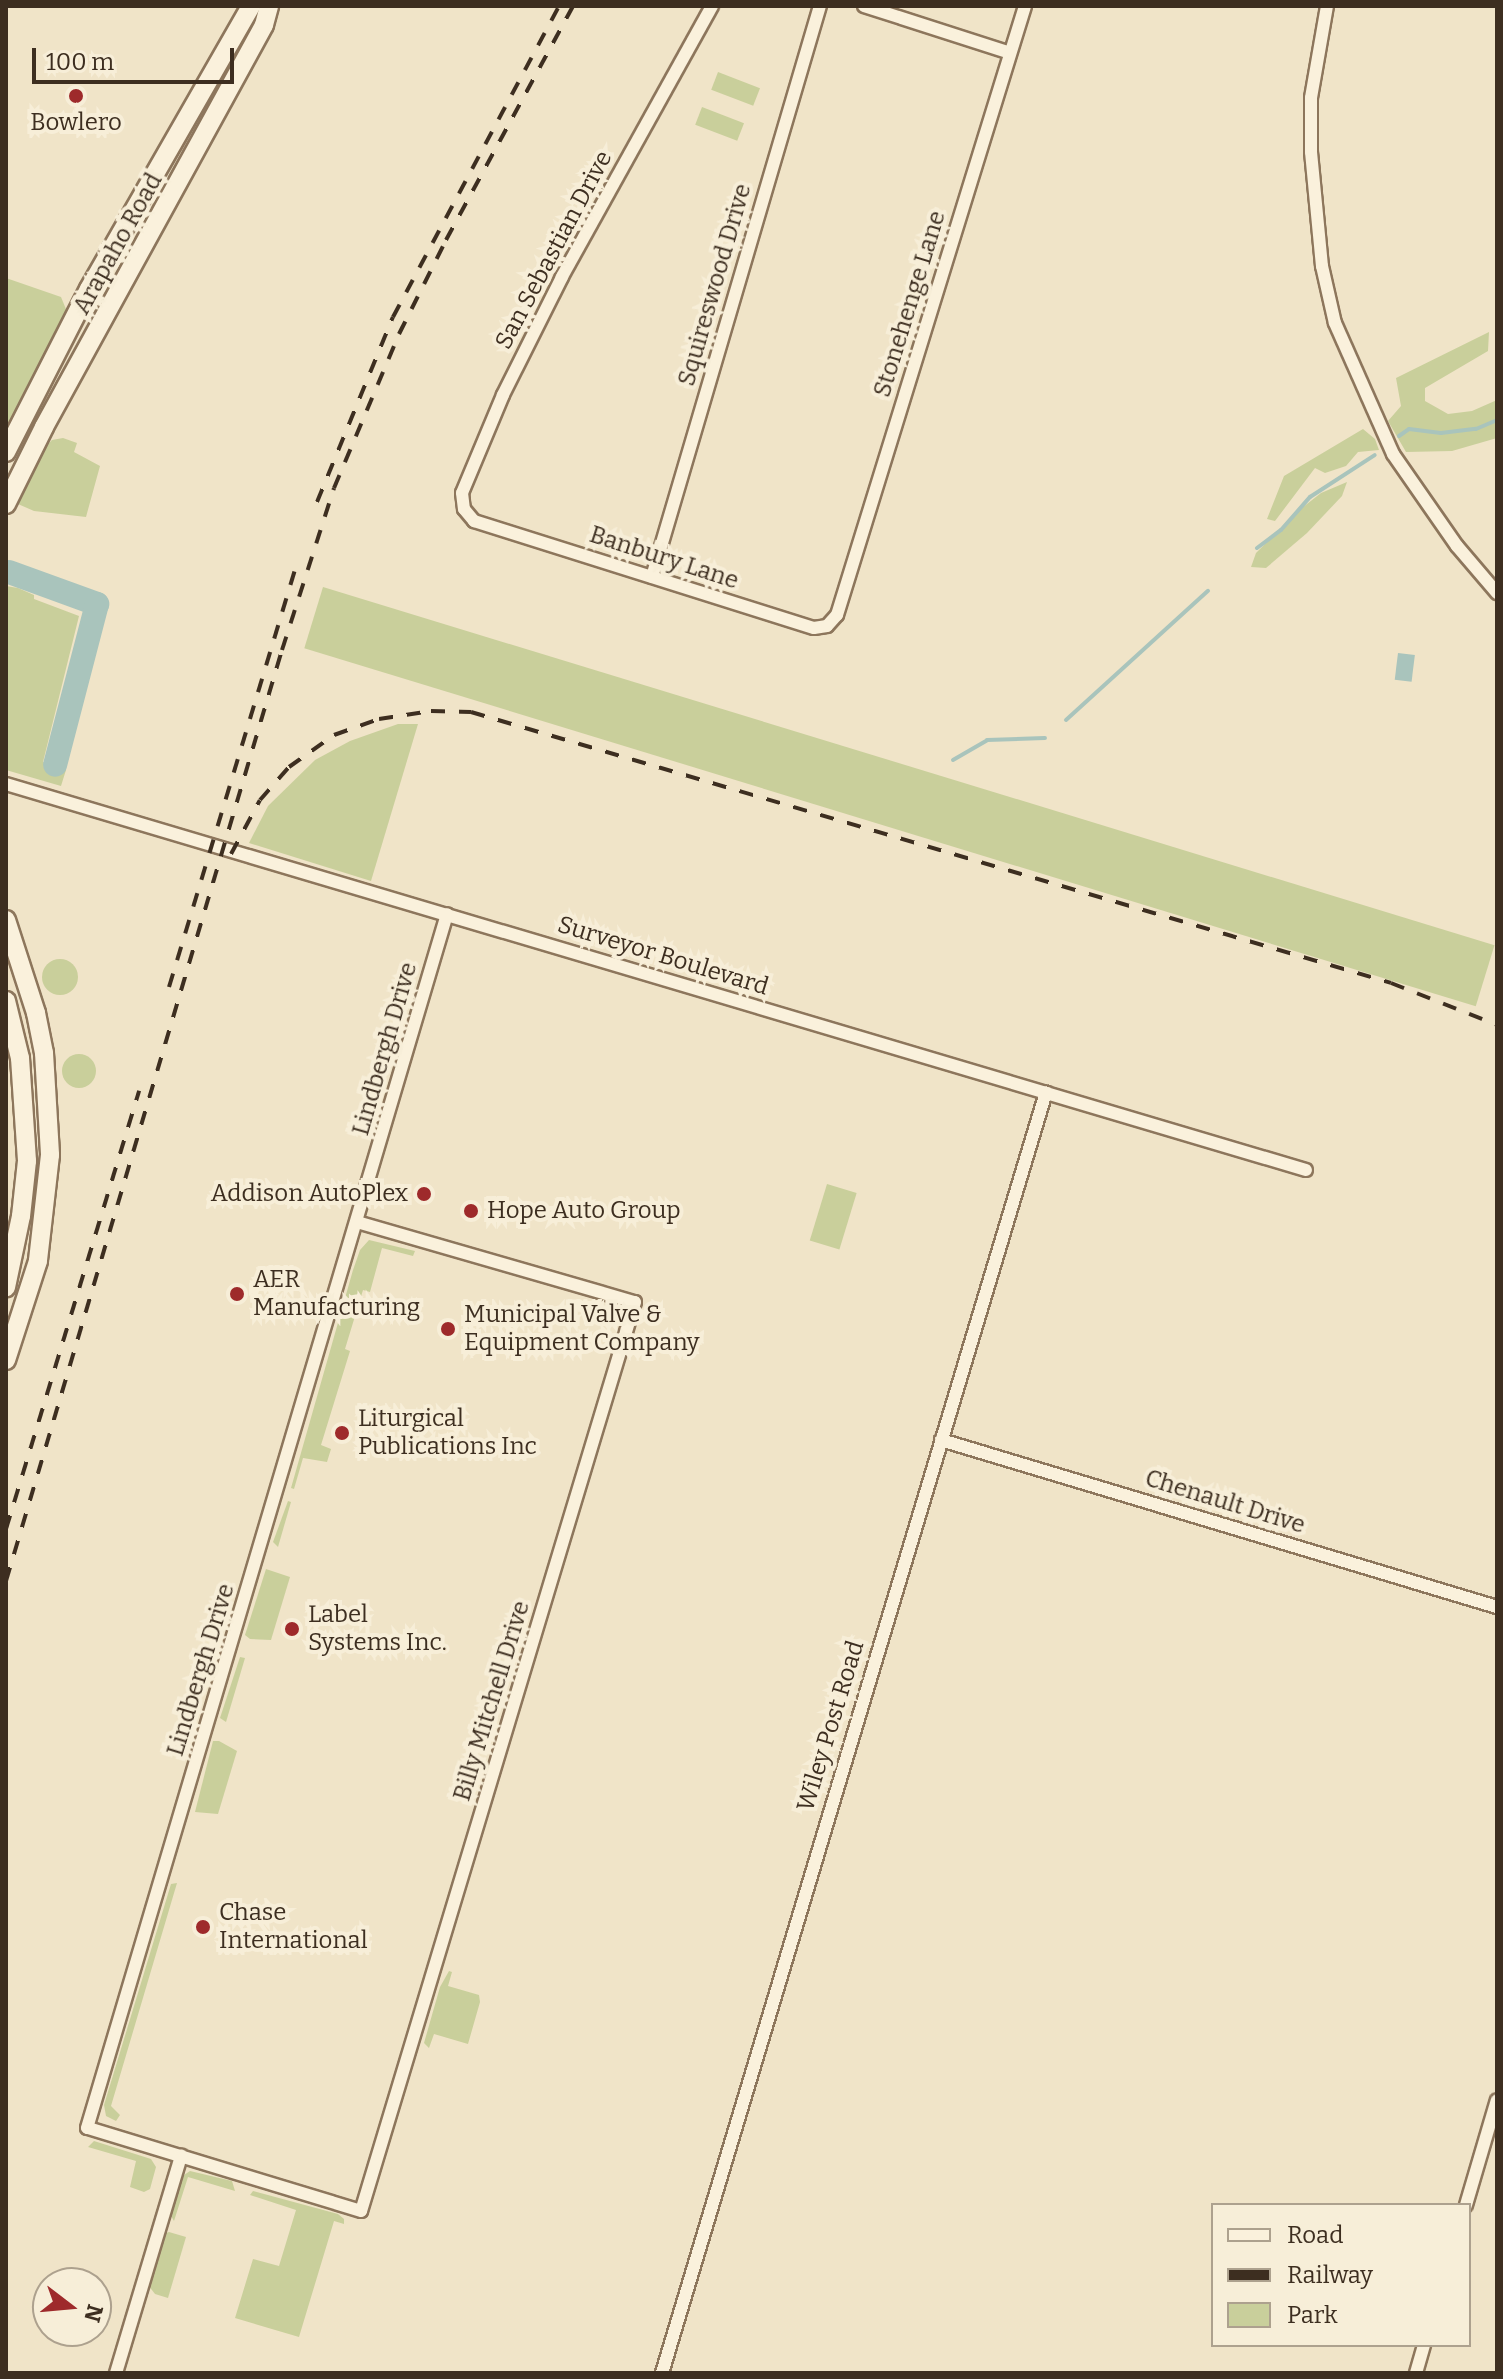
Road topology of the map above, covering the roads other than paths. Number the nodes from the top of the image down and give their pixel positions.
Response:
1 (251, 6) edge
2 (269, 6) edge
3 (712, 6) edge
4 (820, 6) edge
5 (864, 6) edge
6 (1025, 6) edge
7 (1327, 6) edge
8 (1010, 53) junction
9 (6, 452) edge
10 (6, 504) edge
11 (474, 521) joint
12 (652, 577) junction
13 (1497, 593) edge
14 (837, 615) joint
15 (6, 784) edge
16 (447, 914) junction
17 (6, 920) edge
18 (6, 1001) edge
19 (44, 1053) junction
20 (20, 1058) junction
21 (1046, 1092) junction
22 (1306, 1170) dead end
23 (357, 1222) junction
24 (6, 1287) edge
25 (6, 1360) edge
26 (941, 1440) junction
27 (1497, 1607) edge
28 (1497, 2100) edge
29 (181, 2156) junction
30 (1467, 2203) edge
31 (1423, 2347) edge
32 (116, 2373) edge
33 (662, 2373) edge
34 (1416, 2373) edge

1 - 9 main road, Arapaho Road
2 - 10 main road, Arapaho Road
3 - 11 street, San Sebastian Drive
4 - 12 street, Squireswood Drive
5 - 8 street
6 - 8 street, Stonehenge Lane
7 - 13 street
8 - 14 street, Stonehenge Lane
11 - 12 street, Banbury Lane
12 - 14 street, Banbury Lane
15 - 16 street, Surveyor Boulevard
16 - 21 street, Surveyor Boulevard
16 - 23 street, Lindbergh Drive
17 - 19 main road
18 - 20 main road
19 - 20 main road
19 - 25 main road
20 - 24 main road
21 - 22 street, Surveyor Boulevard
21 - 26 street, Wiley Post Road
23 - 29 street, Lindbergh Drive
23 - 29 street, Billy Mitchell Drive
26 - 27 street, Chenault Drive
26 - 33 street, Wiley Post Road
28 - 30 street
29 - 32 street
31 - 34 street

